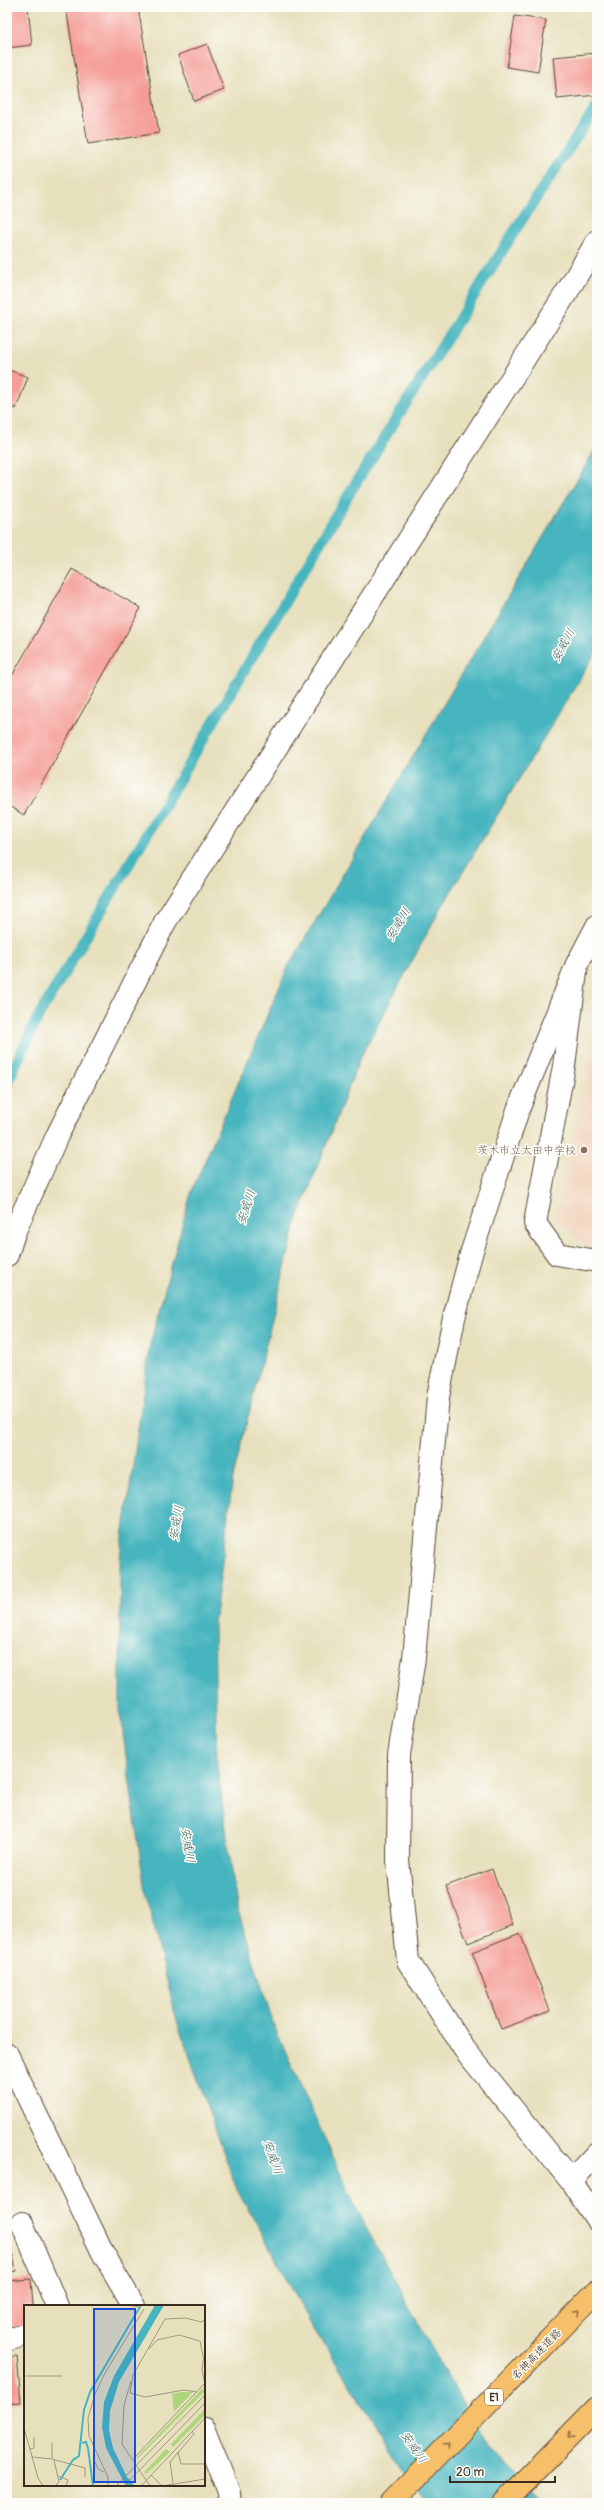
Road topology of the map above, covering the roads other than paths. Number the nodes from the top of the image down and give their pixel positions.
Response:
1 (597, 241) edge
2 (597, 926) edge
3 (578, 964) junction
4 (7, 1255) edge
5 (597, 1261) edge
6 (7, 2054) edge
7 (597, 2153) edge
8 (571, 2181) junction
9 (597, 2220) edge
10 (22, 2223) dead end
11 (597, 2290) edge
12 (56, 2305) edge
13 (133, 2305) edge
14 (597, 2408) edge
15 (205, 2432) edge
16 (230, 2503) edge
17 (390, 2503) edge
18 (504, 2503) edge

1 - 4 street
2 - 3 street
3 - 5 street
3 - 8 street
6 - 13 street
7 - 8 street
8 - 9 street
10 - 12 street
17 -> 11 highway, 名神高速道路 / E1
14 -> 18 highway
15 - 16 street

